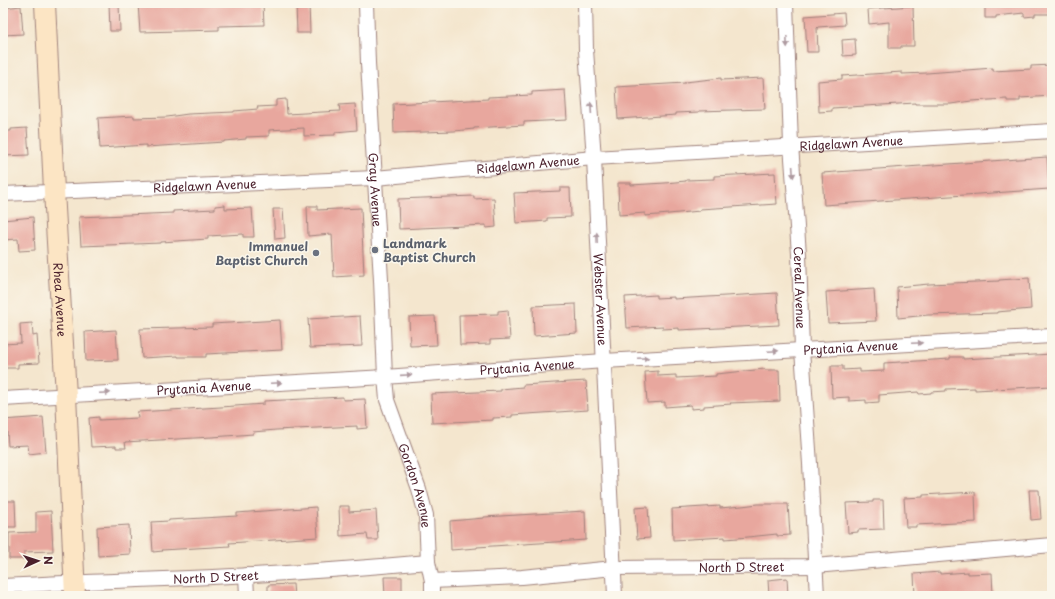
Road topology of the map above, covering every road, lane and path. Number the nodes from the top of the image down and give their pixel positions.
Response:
1 (45, 3) edge
2 (366, 3) edge
3 (585, 3) edge
4 (786, 3) edge
5 (1052, 131) edge
6 (791, 145) junction
7 (594, 158) junction
8 (375, 178) junction
9 (54, 191) junction
10 (3, 194) edge
11 (1052, 336) edge
12 (802, 350) junction
13 (604, 361) junction
14 (385, 377) junction
15 (66, 395) junction
16 (3, 399) edge
17 (1052, 545) edge
18 (428, 562) junction
19 (815, 566) junction
20 (614, 568) junction
21 (246, 575) junction
22 (432, 581) junction
23 (3, 586) edge
24 (75, 589) edge
25 (247, 596) edge
26 (432, 596) edge
27 (615, 596) edge
28 (817, 596) edge

1 - 9 street, Rhea Avenue
2 - 8 street, Gray Avenue
7 -> 3 street, Webster Avenue
4 -> 6 street, Cereal Avenue
5 - 6 street, Ridgelawn Avenue
6 - 7 street, Ridgelawn Avenue
6 -> 12 street, Cereal Avenue
7 - 8 street, Ridgelawn Avenue
13 -> 7 street, Webster Avenue
8 - 9 street, Ridgelawn Avenue
8 - 14 street, Gray Avenue
9 - 10 street, Ridgelawn Avenue
9 - 15 street, Rhea Avenue
12 -> 11 street, Prytania Avenue
13 -> 12 street, Prytania Avenue
12 - 19 street, Cereal Avenue
14 -> 13 street, Prytania Avenue
13 - 20 street, Webster Avenue
15 -> 14 street, Prytania Avenue
14 - 18 street, Gordon Avenue
15 - 16 street, Prytania Avenue
15 - 24 street, Rhea Avenue
17 - 19 street, North D Street
18 - 21 street, North D Street
18 - 22 street, Gordon Avenue
19 - 20 street, North D Street
19 - 28 street, Cereal Avenue
20 - 22 street, North D Street
20 - 27 street, Webster Avenue
21 - 24 street, North D Street
21 - 25 street
22 - 26 street, Gordon Avenue
23 - 24 street, North D Street

